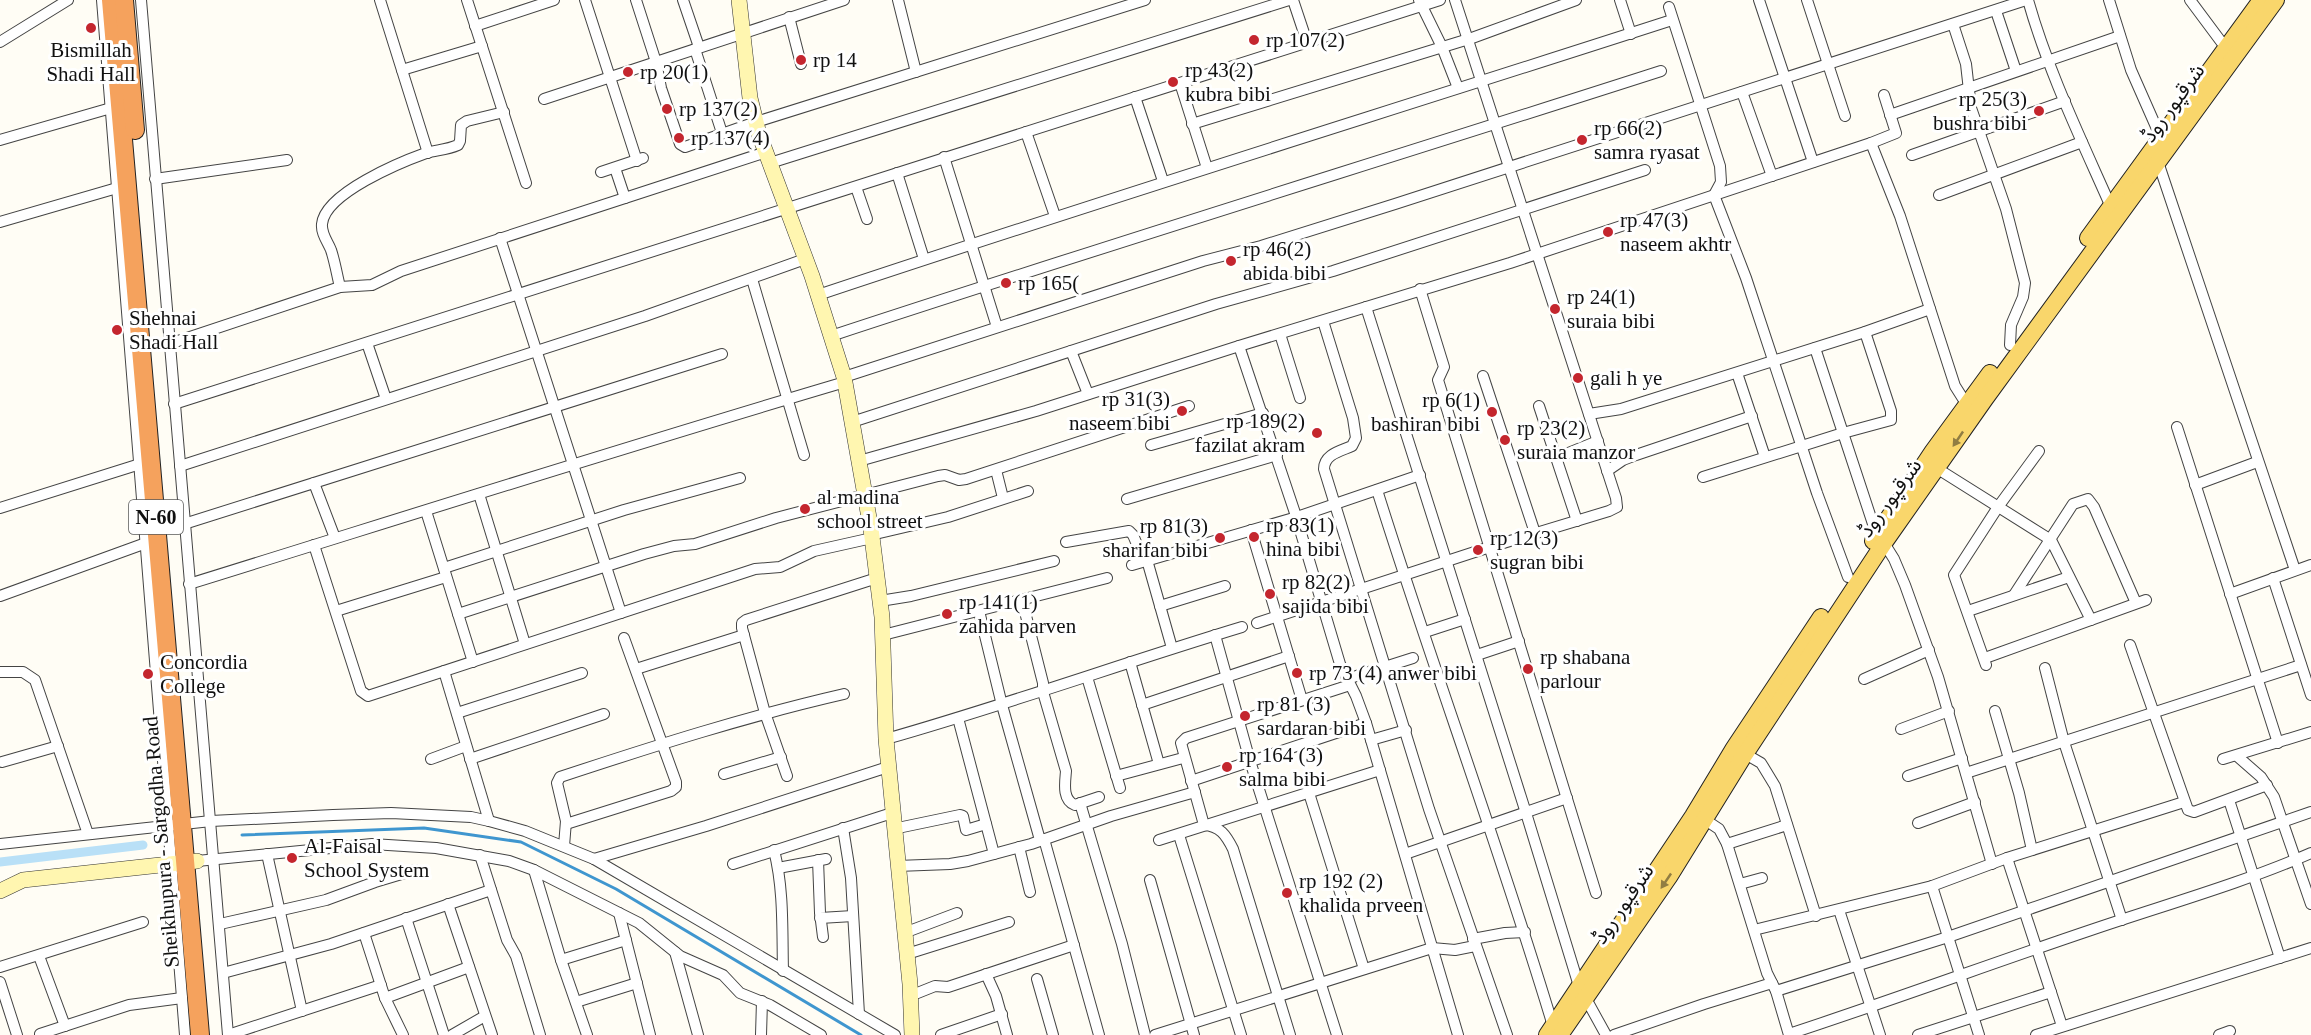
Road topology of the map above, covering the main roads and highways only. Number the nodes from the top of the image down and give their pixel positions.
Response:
1 (111, 0) edge
2 (124, 0) edge
3 (2261, 0) edge
4 (2276, 0) edge
5 (2230, 53) junction
6 (1881, 538) junction
7 (1740, 751) junction
8 (189, 824) junction
9 (191, 861) junction
10 (1582, 992) junction
11 (1553, 1032) edge
12 (200, 1035) edge
13 (212, 1035) edge

1 - 8 highway, Sheikhupura - Sargodha Road / N-60
2 - 8 highway, Sheikhupura - Sargodha Road / N-60
3 - 5 main road, شرقپور روڈ
4 - 5 main road, شرقپور روڈ
5 -> 6 main road, شرقپور روڈ
5 - 6 main road, شرقپور روڈ
6 - 7 main road, شرقپور روڈ
6 - 7 main road, شرقپور روڈ
7 - 10 main road, شرقپور روڈ
7 -> 10 main road, شرقپور روڈ
8 - 9 highway, Sheikhupura - Sargodha Road / N-60
9 - 12 highway, Sheikhupura - Sargodha Road / N-60
9 - 13 highway, Sheikhupura - Sargodha Road / N-60
10 - 11 main road, شرقپور روڈ

